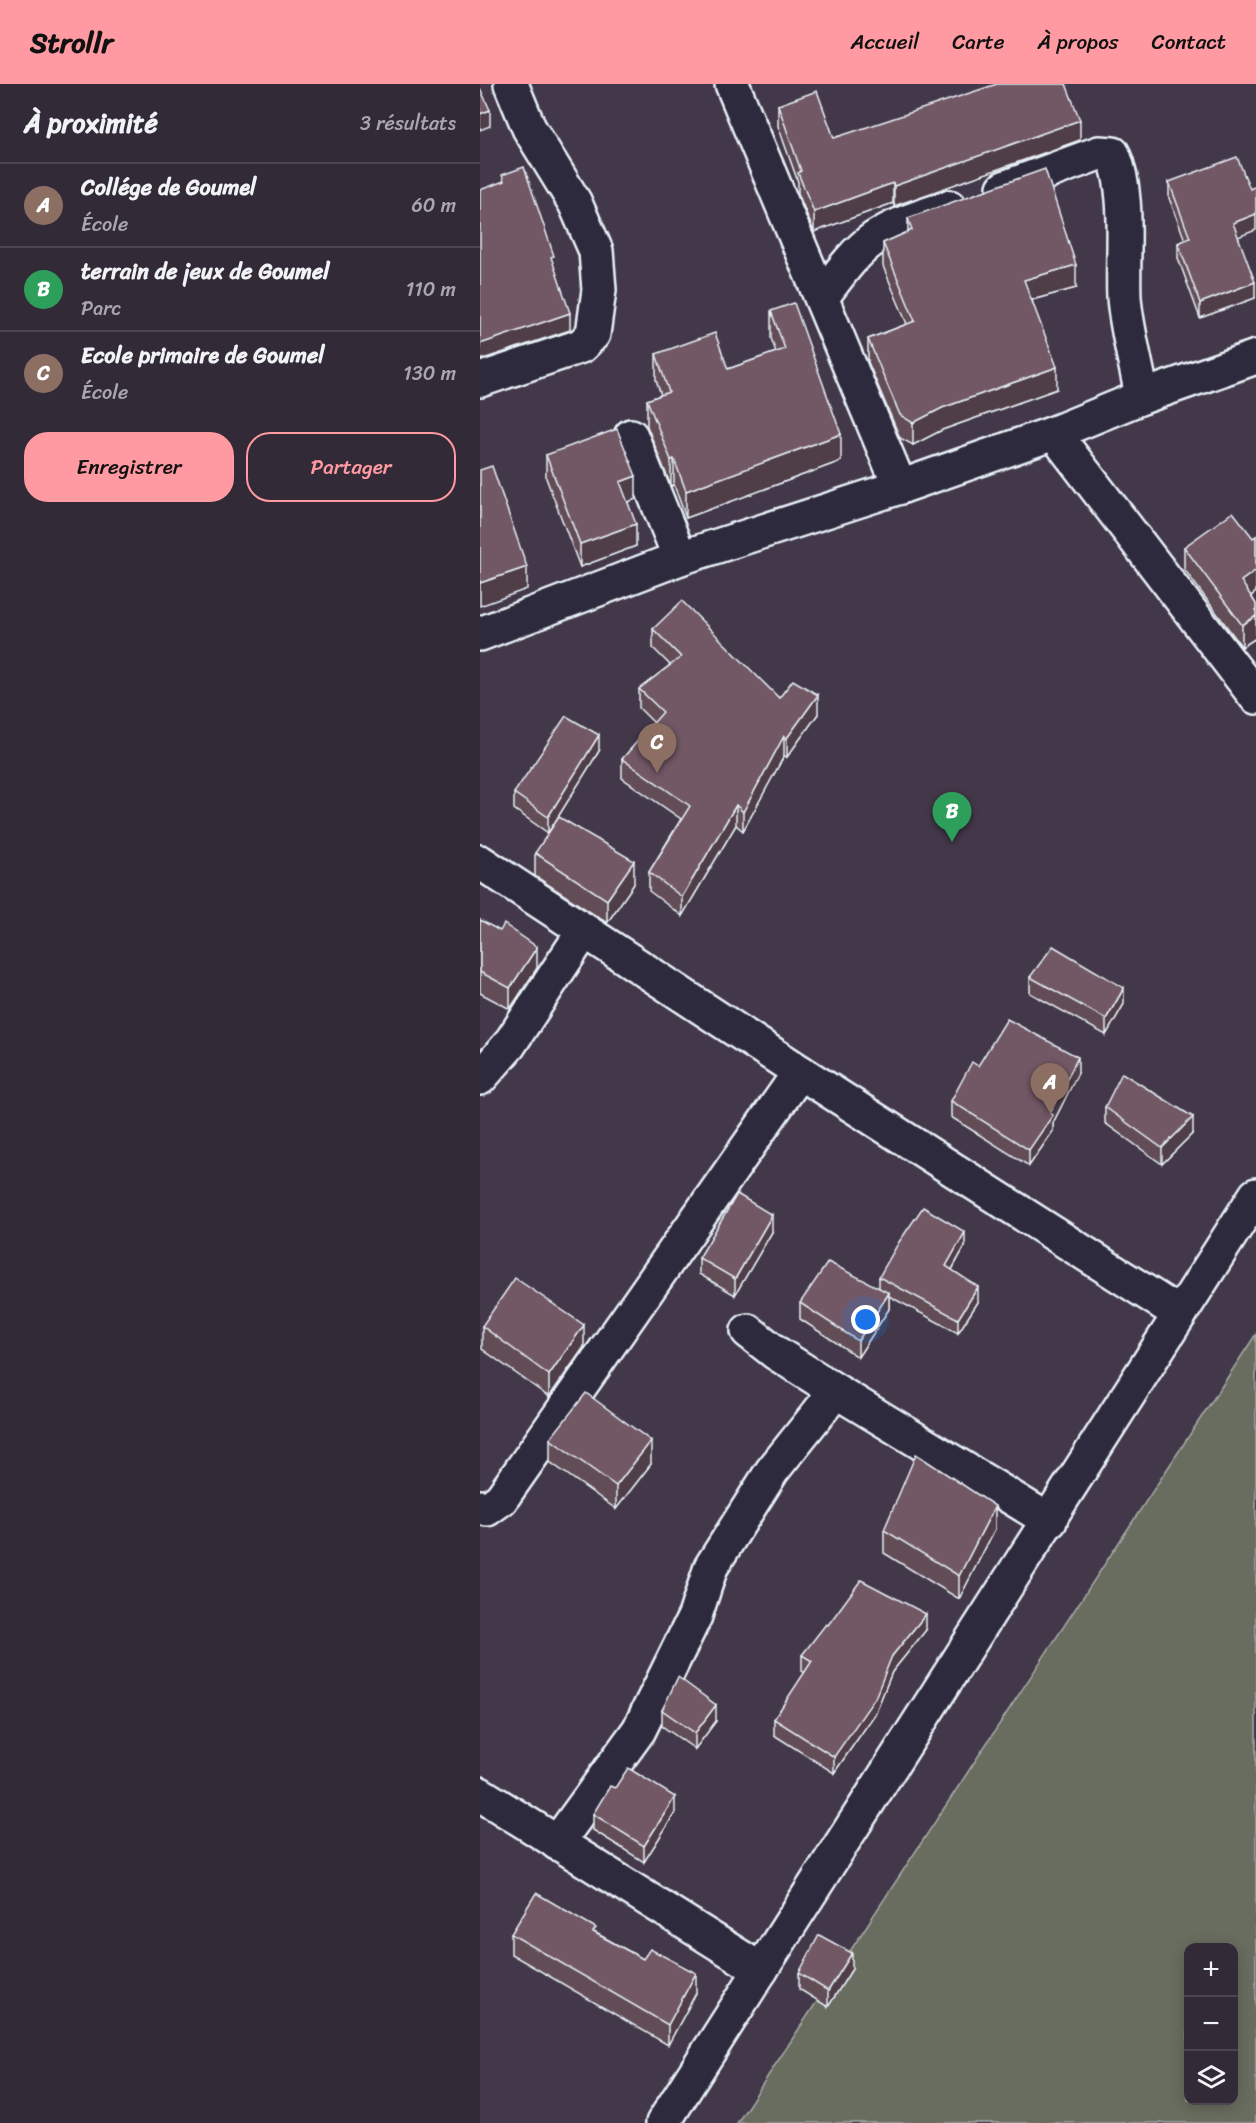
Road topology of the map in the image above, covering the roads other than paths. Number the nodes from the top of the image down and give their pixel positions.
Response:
1 (511, 84) edge
2 (732, 84) edge
3 (822, 297) junction
4 (1256, 357) edge
5 (480, 380) edge
6 (1142, 397) junction
7 (1054, 433) junction
8 (631, 436) dead end
9 (900, 487) junction
10 (680, 558) junction
11 (480, 634) edge
12 (1256, 697) edge
13 (480, 862) edge
14 (584, 931) junction
15 (800, 1072) junction
16 (480, 1078) edge
17 (1256, 1195) edge
18 (1180, 1314) junction
19 (748, 1331) dead end
20 (836, 1391) junction
21 (480, 1507) edge
22 (1050, 1521) junction
23 (480, 1794) edge
24 (557, 1843) junction
25 (761, 1970) junction
26 (663, 2123) edge

1 - 5 street
2 - 3 street
3 - 6 street
3 - 9 street
4 - 6 street
6 - 7 street
7 - 9 street
7 - 12 street
8 - 10 street
9 - 10 street
10 - 11 street
13 - 14 street
14 - 15 street
14 - 16 street
15 - 18 street
15 - 21 street
17 - 18 street
18 - 22 street
19 - 20 street
20 - 22 street
20 - 24 street
22 - 25 street
23 - 24 street
24 - 25 street
25 - 26 street

